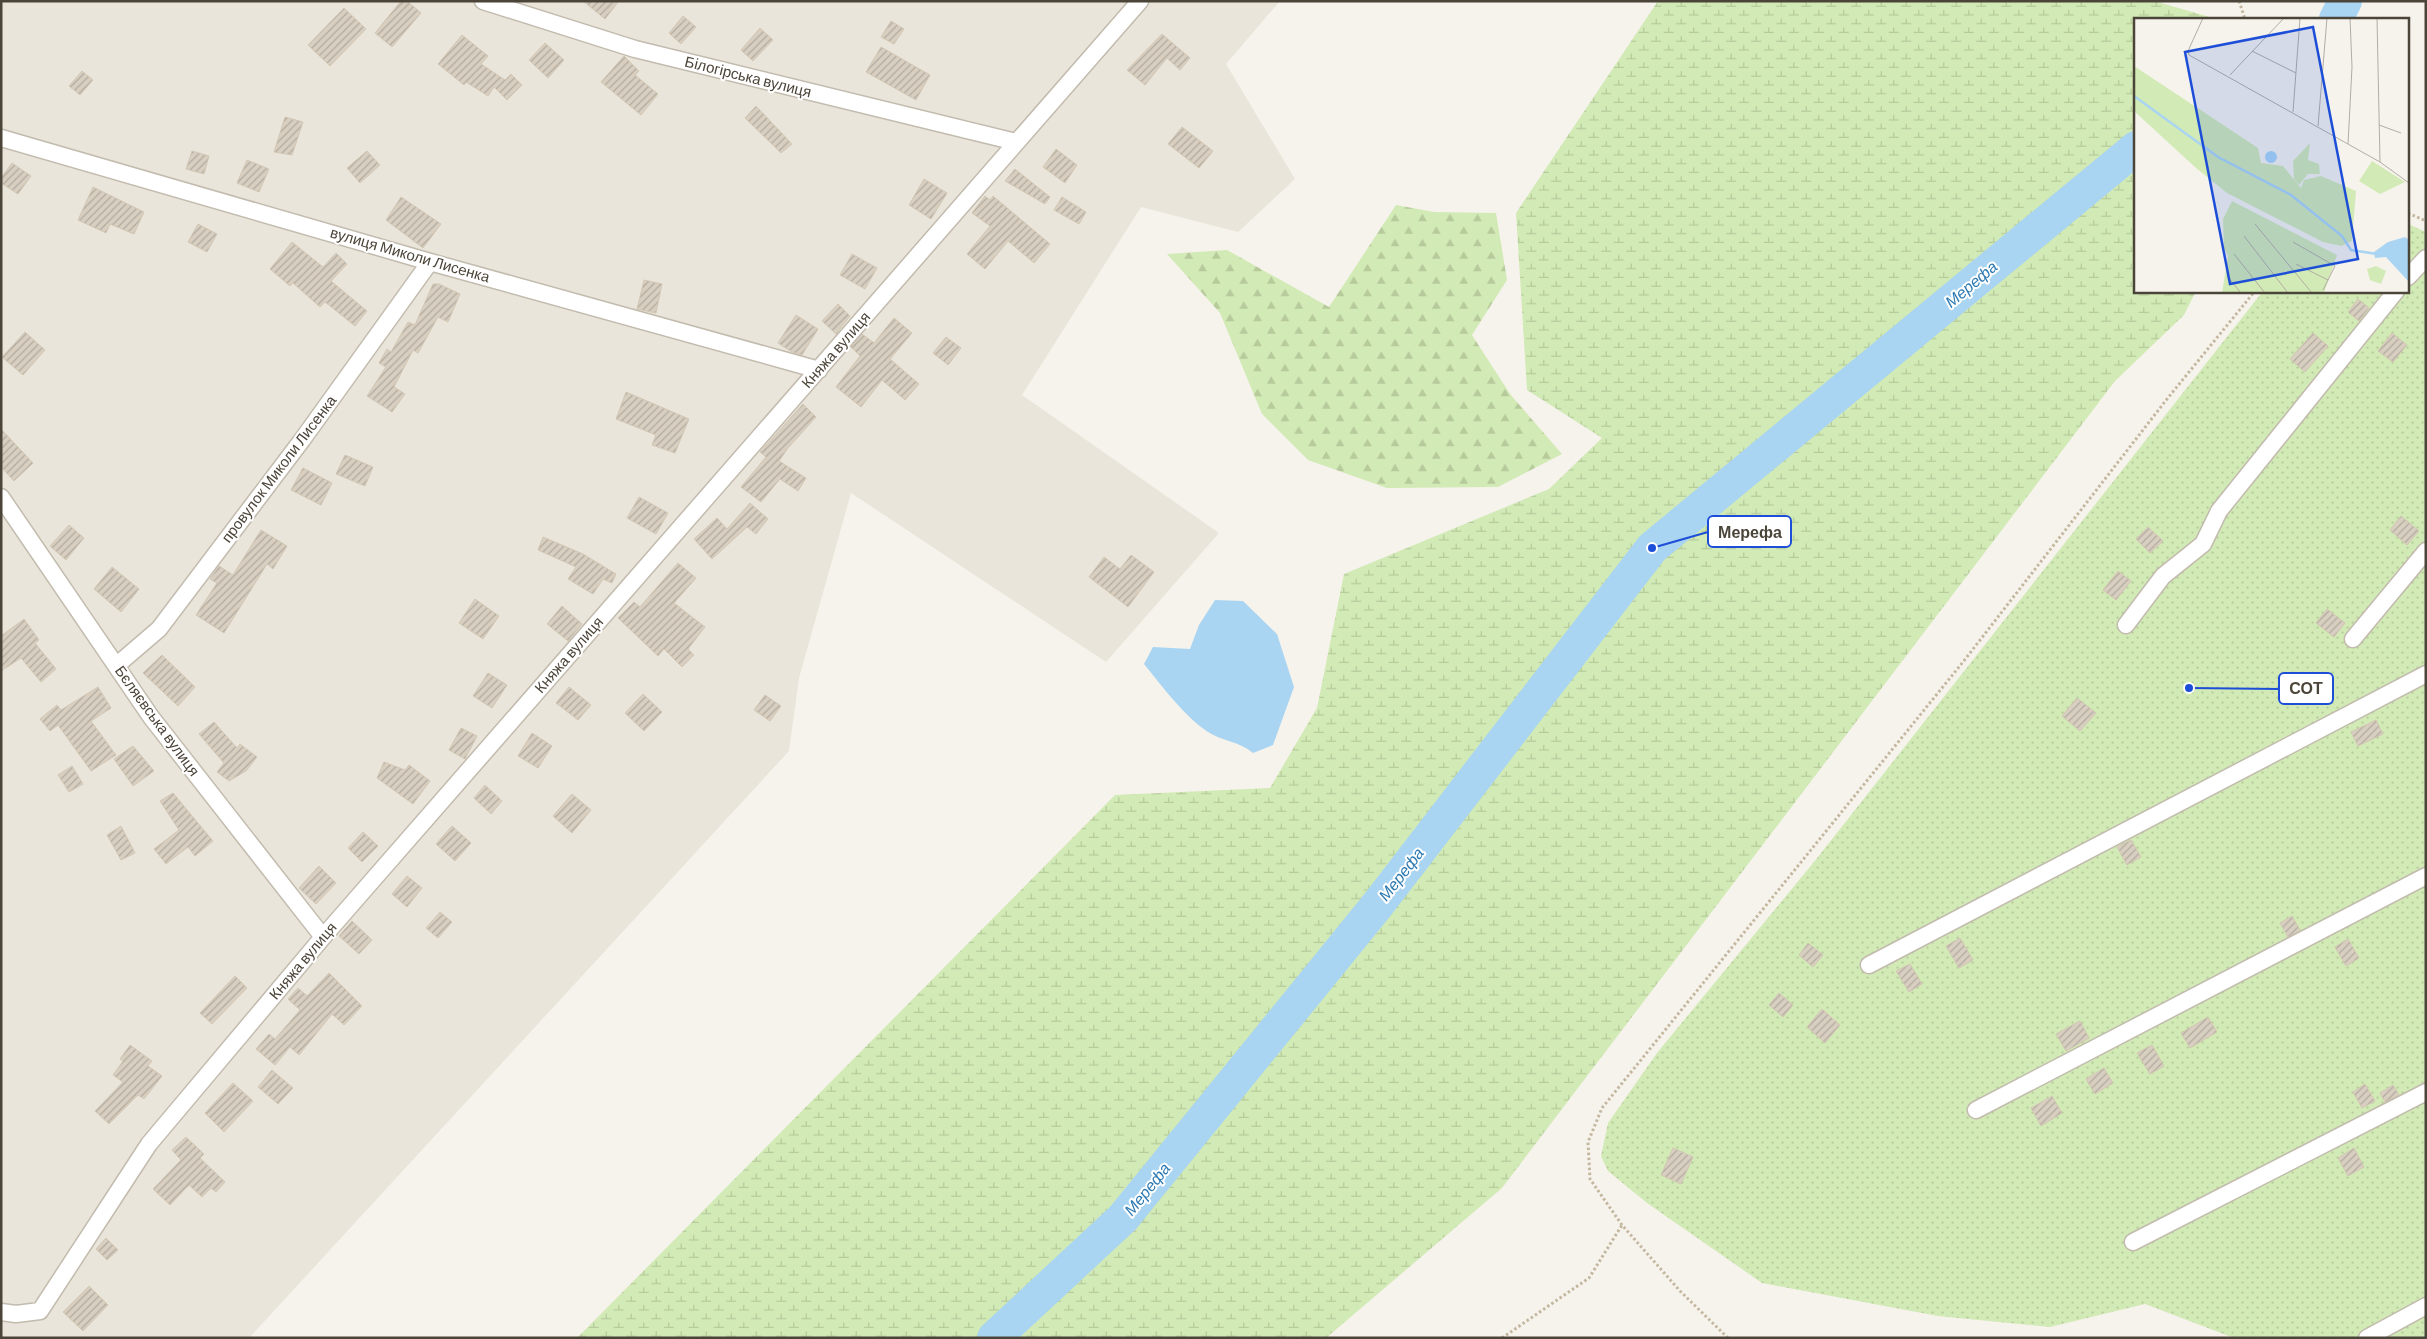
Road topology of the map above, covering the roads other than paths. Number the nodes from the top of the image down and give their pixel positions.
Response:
1 (483, 1) edge
2 (1140, 1) edge
3 (1, 138) edge
4 (1016, 142) junction
5 (2426, 258) edge
6 (430, 262) junction
7 (2410, 274) edge
8 (2395, 292) edge
9 (819, 370) junction
10 (1, 497) edge
11 (2426, 551) edge
12 (2126, 625) dead end
13 (2353, 639) dead end
14 (116, 665) junction
15 (2426, 674) edge
16 (2426, 876) edge
17 (323, 937) junction
18 (1869, 965) dead end
19 (2426, 1092) edge
20 (1976, 1110) dead end
21 (2133, 1242) dead end
22 (2426, 1306) edge
23 (9, 1313) edge
24 (2367, 1338) edge

1 - 4 street, Білогірська вулиця
2 - 4 street, Княжа вулиця
3 - 6 street, вулиця Миколи Лисенка
4 - 9 street, Княжа вулиця
5 - 7 street
6 - 9 street, вулиця Миколи Лисенка
6 - 14 street, провулок Миколи Лисенка
8 - 12 street
9 - 17 street, Княжа вулиця
10 - 14 street, Бєляєвська вулиця
11 - 13 street
14 - 17 street, Бєляєвська вулиця
15 - 18 street
16 - 20 street
17 - 23 street, Княжа вулиця
19 - 21 street
22 - 24 street

